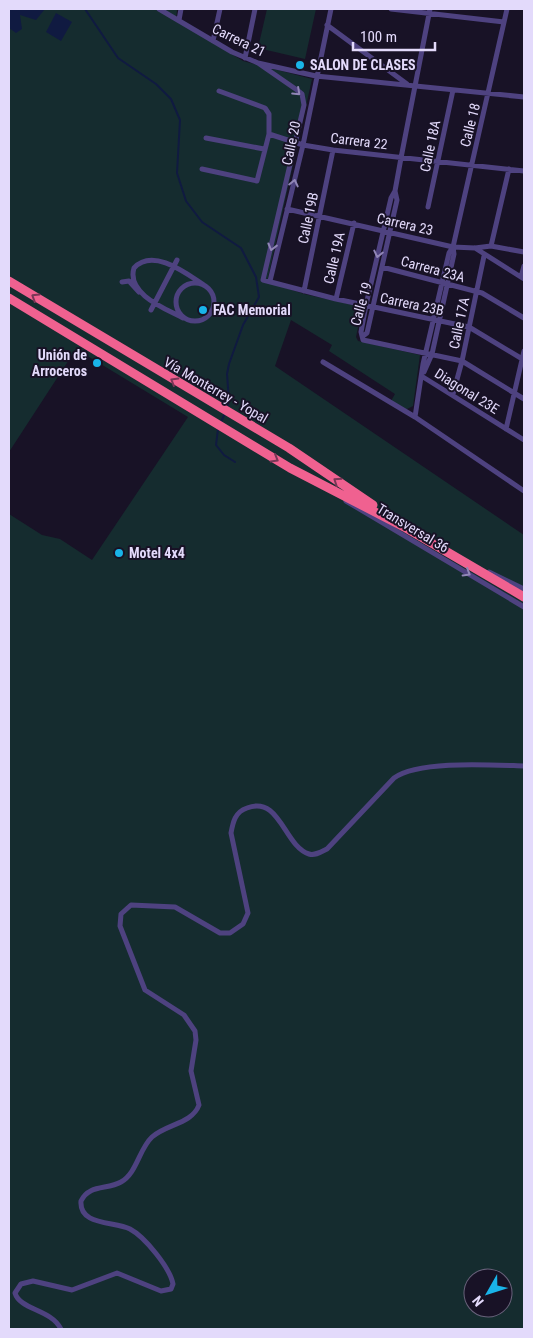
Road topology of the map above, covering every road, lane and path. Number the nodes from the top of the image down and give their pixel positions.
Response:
1 (160, 9) edge
2 (181, 9) edge
3 (220, 9) edge
4 (255, 9) edge
5 (331, 9) edge
6 (391, 9) edge
7 (507, 9) edge
8 (430, 11) edge
9 (179, 20) junction
10 (504, 22) junction
11 (327, 25) junction
12 (213, 40) junction
13 (245, 58) junction
14 (258, 63) junction
15 (316, 76) junction
16 (408, 85) junction
17 (416, 86) junction
18 (453, 90) junction
19 (219, 91) dead end
20 (489, 93) junction
21 (524, 97) edge
22 (269, 134) junction
23 (206, 138) dead end
24 (296, 143) junction
25 (302, 144) junction
26 (264, 149) junction
27 (333, 150) junction
28 (401, 158) junction
29 (438, 162) junction
30 (471, 165) junction
31 (202, 169) dead end
32 (509, 169) junction
33 (524, 171) edge
34 (428, 207) dead end
35 (282, 208) junction
36 (288, 209) junction
37 (321, 216) junction
38 (354, 223) junction
39 (387, 231) junction
40 (491, 246) junction
41 (453, 247) junction
42 (474, 248) junction
43 (524, 252) edge
44 (484, 256) junction
45 (177, 260) dead end
46 (174, 266) junction
47 (524, 266) edge
48 (382, 268) junction
49 (522, 278) edge
50 (9, 281) edge
51 (270, 281) junction
52 (122, 282) dead end
53 (204, 285) junction
54 (444, 285) junction
55 (304, 291) junction
56 (477, 292) junction
57 (9, 298) edge
58 (336, 299) junction
59 (153, 302) junction
60 (366, 305) junction
61 (374, 307) junction
62 (151, 310) dead end
63 (183, 318) junction
64 (524, 318) edge
65 (436, 321) junction
66 (469, 327) junction
67 (363, 336) junction
68 (524, 352) edge
69 (429, 354) junction
70 (524, 359) edge
71 (462, 361) junction
72 (323, 362) dead end
73 (423, 374) junction
74 (516, 393) junction
75 (453, 394) junction
76 (524, 399) edge
77 (415, 417) junction
78 (506, 429) junction
79 (524, 440) edge
80 (290, 468) junction
81 (524, 491) edge
82 (406, 528) junction
83 (448, 552) junction
84 (524, 589) edge
85 (524, 597) edge
86 (524, 607) edge
87 (524, 766) edge
88 (60, 1329) edge

1 - 9 street, Carrera 21
2 - 9 street
3 - 12 street
4 - 13 street
5 - 11 street, Calle 20
6 - 8 street
7 - 10 street, Calle 18
8 - 10 street
8 - 17 street, Calle 19
9 - 12 street, Carrera 21
10 - 20 street, Calle 18
11 - 15 street, Calle 20
11 - 16 street
12 - 13 street, Carrera 21
13 - 14 street, Carrera 21
14 - 15 street, Carrera 21
14 -> 24 street
15 - 16 street, Carrera 21
15 - 25 street, Calle 20
16 - 17 street, Carrera 21
17 - 18 street, Carrera 21
17 - 28 street, Calle 19
18 - 20 street, Carrera 21
18 - 29 street, Calle 18A
19 - 22 street
20 - 21 street, Carrera 21
20 - 30 street, Calle 18
22 - 24 street, Carrera 22
22 - 26 street
23 - 26 street
24 - 25 street, Carrera 22
24 - 35 street
25 - 27 street, Carrera 22
36 -> 25 street, Calle 20
26 - 31 street
27 - 28 street, Carrera 22
27 - 37 street, Calle 19B
28 - 29 street, Carrera 22
28 - 39 street, Calle 19
29 - 30 street, Carrera 22
29 - 34 street, Calle 18A
30 - 32 street, Carrera 22
30 - 41 street, Calle 18
32 - 33 street, Carrera 22
32 - 40 street
35 - 36 street, Carrera 23
35 -> 51 street, Carrera 23B
36 - 37 street, Carrera 23
36 - 51 street, Calle 20
37 - 38 street, Carrera 23
37 - 55 street, Calle 19B
38 - 39 street, Carrera 23
38 - 58 street, Calle 19A
39 - 41 street, Carrera 23
39 - 48 street, Calle 19
39 -> 60 street, Calle 19
40 - 42 street, Carrera 23
40 - 43 street, Carrera 23
41 - 42 street, Carrera 23
41 - 54 street, Calle 18
42 - 44 street
44 - 49 street
44 - 56 street, Calle 17A
45 - 46 street
46 - 53 street
46 - 59 street
46 - 59 street
47 - 49 street
48 - 54 street, Carrera 23A
48 - 61 street, Calle 19
82 -> 50 highway, Vía Monterrey - Yopal
51 - 55 street, Carrera 23B
52 - 59 street
53 - 63 street
53 - 63 street
54 - 56 street, Carrera 23A
54 - 65 street, Calle 18
55 - 58 street, Carrera 23B
56 - 64 street, Carrera 23A
56 - 66 street, Calle 17A
57 -> 80 highway, Vía Monterrey - Yopal
58 - 60 street, Carrera 23B
59 - 62 street
59 - 63 street
60 - 61 street, Carrera 23B
60 - 67 street, Calle 19
61 - 65 street, Carrera 23B
61 - 67 street, Calle 19
65 - 66 street, Carrera 23B
65 - 69 street, Calle 18
66 - 70 street, Carrera 23B
66 - 71 street, Calle 17A
67 - 69 street
68 - 70 street
69 - 71 street
69 - 73 street, Calle 18
70 - 74 street
71 - 74 street
71 - 75 street, Calle 17A
72 - 77 street
73 - 75 street, Diagonal 23E
73 - 77 street, Calle 18
74 - 76 street
74 - 78 street
75 - 78 street, Diagonal 23E
77 - 81 street
78 - 79 street, Diagonal 23E
80 - 82 highway, Vía Monterrey - Yopal
80 -> 86 street, Transversal 36
82 - 83 highway, Vía Monterrey - Yopal
83 - 84 street, Transversal 36
83 - 85 highway, Vía Monterrey - Yopal
87 - 88 street

